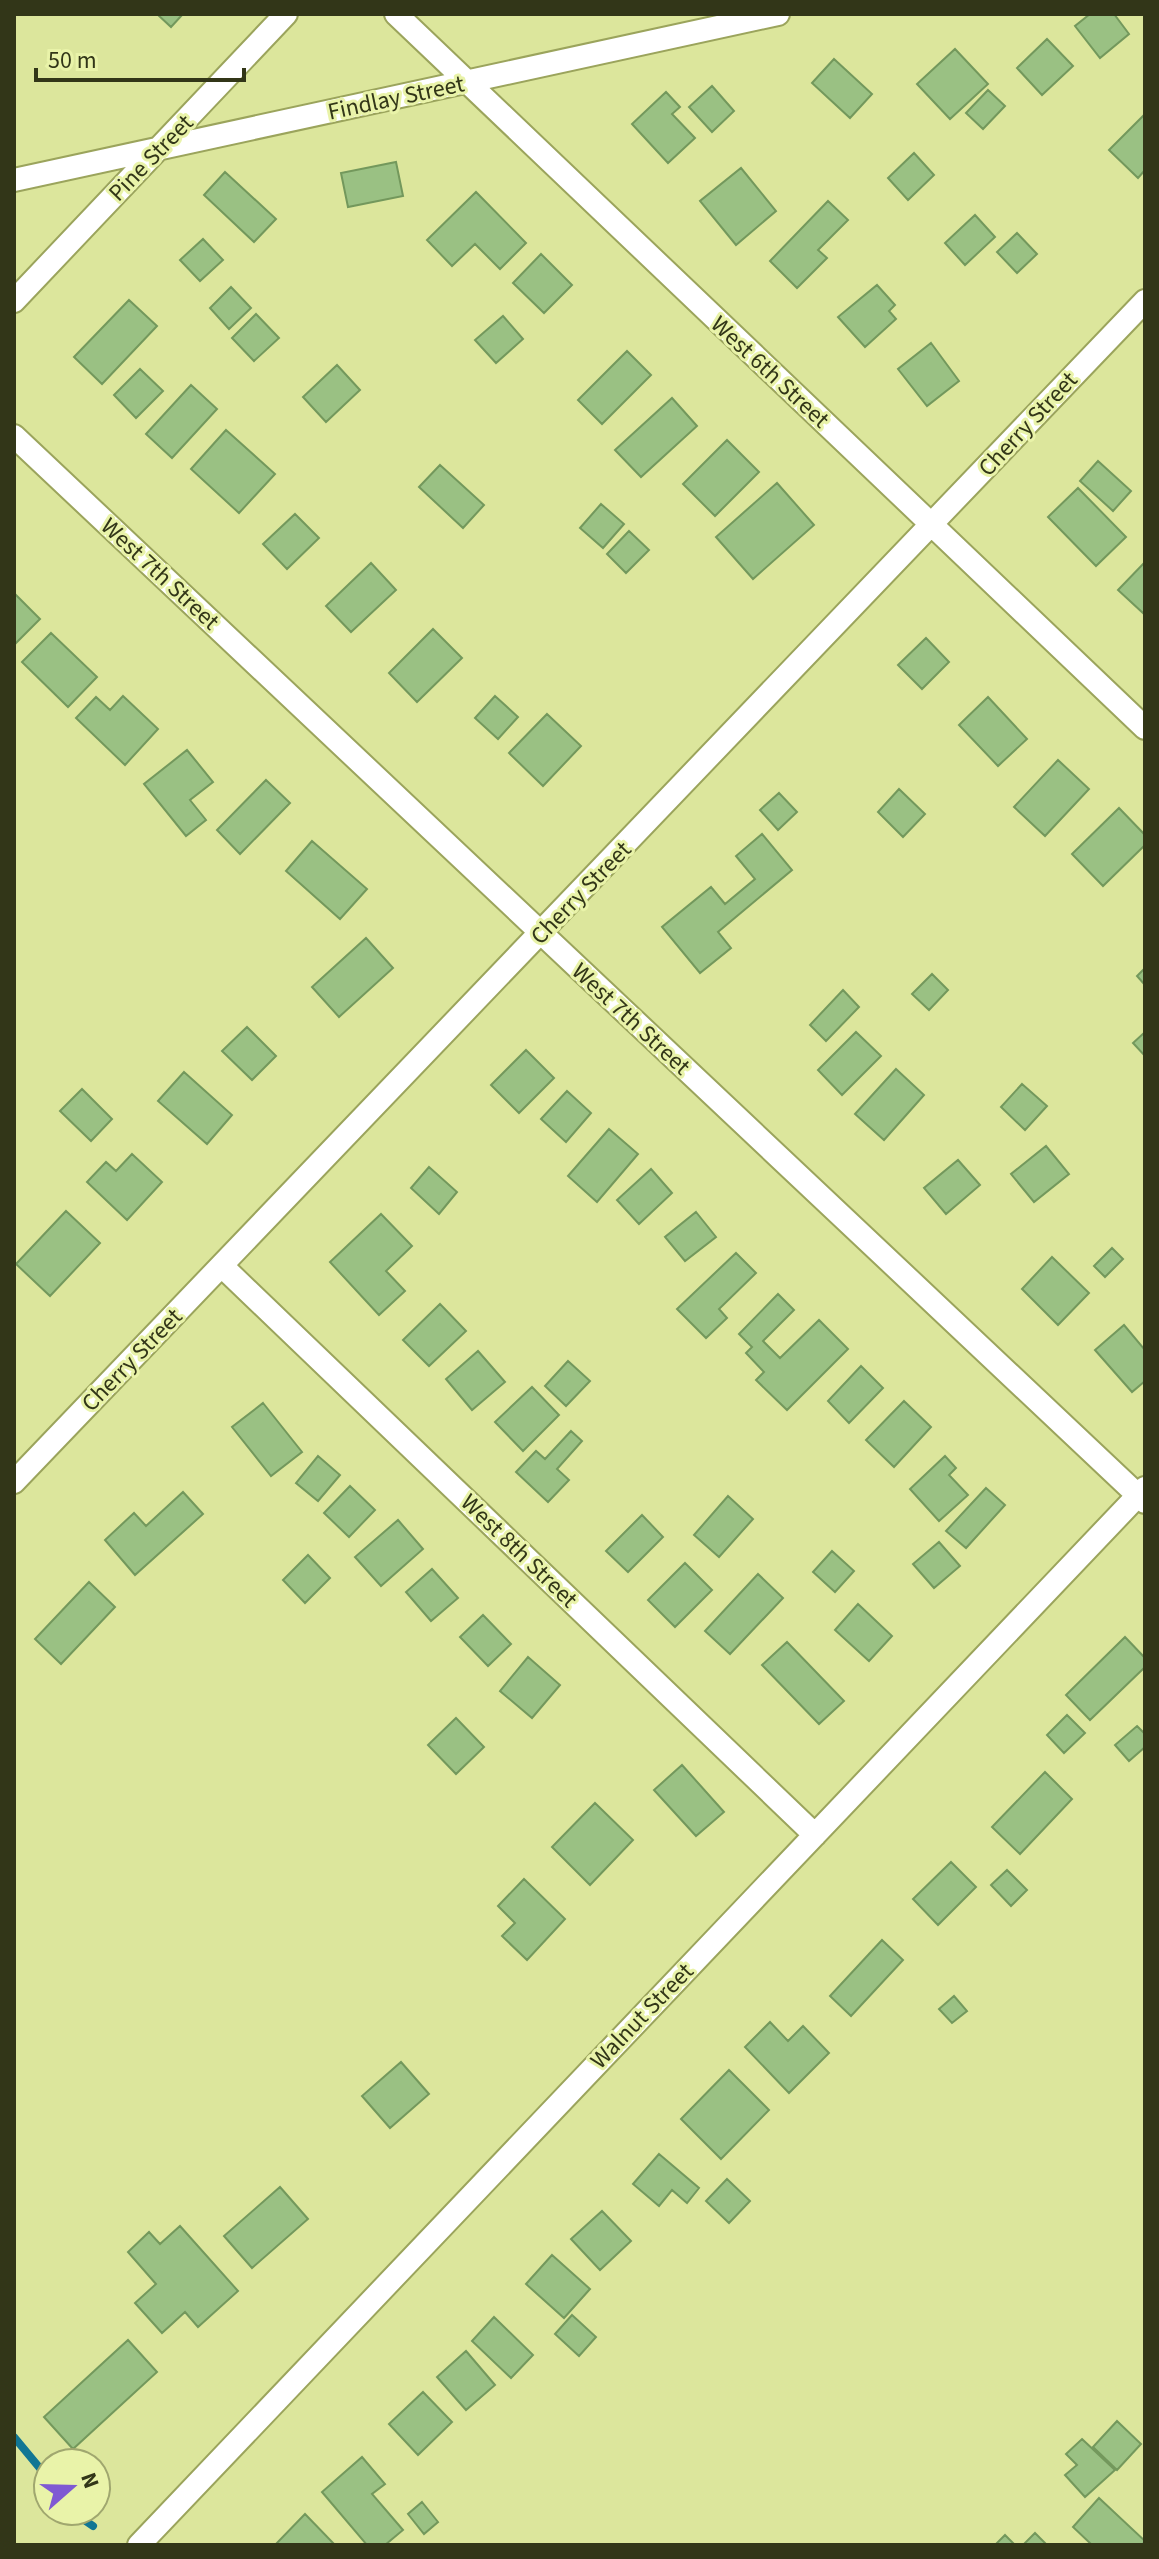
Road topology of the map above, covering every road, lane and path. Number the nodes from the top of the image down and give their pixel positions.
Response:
1 (286, 14) edge
2 (396, 14) edge
3 (778, 14) edge
4 (468, 83) junction
5 (162, 148) junction
6 (14, 180) edge
7 (14, 301) edge
8 (1145, 301) edge
9 (14, 436) edge
10 (933, 526) junction
11 (1145, 728) edge
12 (542, 935) junction
13 (223, 1267) junction
14 (14, 1482) edge
15 (1143, 1495) edge
16 (815, 1835) junction
17 (139, 2545) edge

1 - 5 street, Pine Street
2 - 4 street, West 6th Street
3 - 4 street, Findlay Street
4 - 5 street, Findlay Street
4 - 10 street, West 6th Street
5 - 6 street, Findlay Street
5 - 7 street, Pine Street
8 - 10 street, Cherry Street
9 - 12 street, West 7th Street
10 - 11 street, West 6th Street
10 - 12 street, Cherry Street
12 - 13 street, Cherry Street
12 - 15 street, West 7th Street
13 - 14 street, Cherry Street
13 - 16 street, West 8th Street
15 - 16 street, Walnut Street
16 - 17 street, Walnut Street

